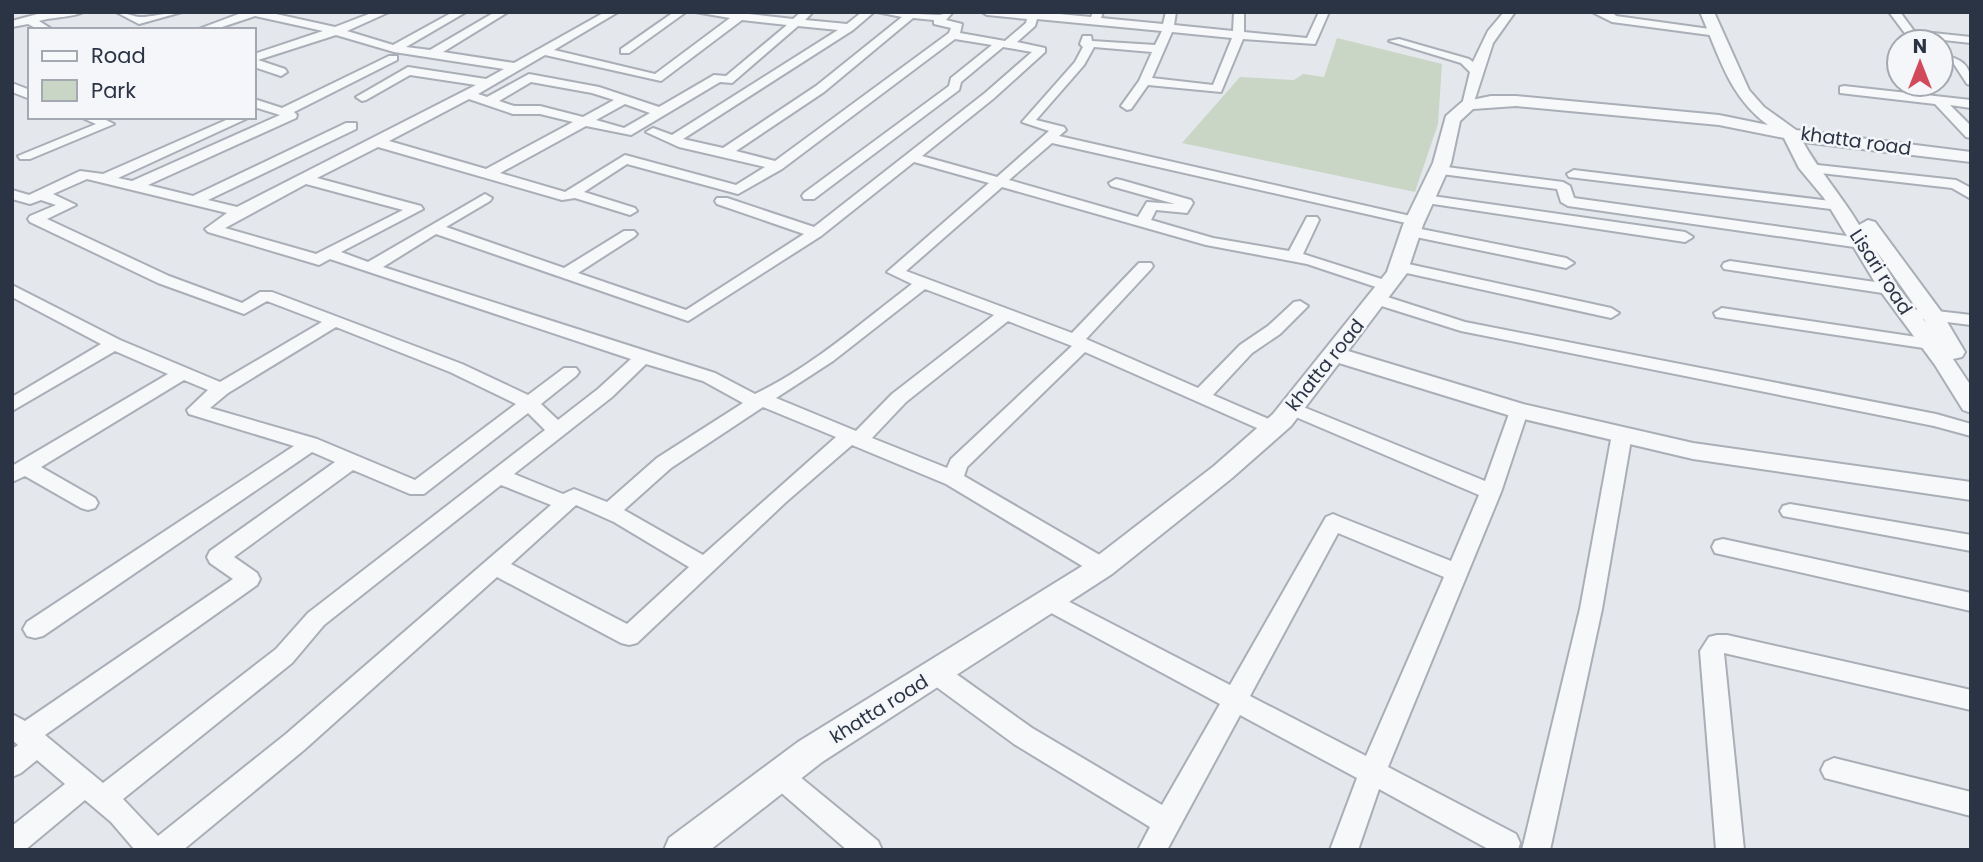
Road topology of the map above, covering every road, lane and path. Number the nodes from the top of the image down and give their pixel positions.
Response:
1 (58, 12) edge
2 (66, 12) edge
3 (78, 12) edge
4 (121, 12) edge
5 (177, 12) edge
6 (253, 12) edge
7 (384, 12) edge
8 (461, 12) edge
9 (503, 12) edge
10 (613, 12) edge
11 (681, 12) edge
12 (700, 12) edge
13 (808, 12) edge
14 (869, 12) edge
15 (882, 12) edge
16 (986, 12) edge
17 (1171, 12) edge
18 (1239, 12) edge
19 (1324, 12) edge
20 (1510, 12) edge
21 (1597, 12) edge
22 (1707, 12) edge
23 (1894, 12) edge
24 (1032, 13) edge
25 (742, 15) edge
26 (945, 15) edge
27 (1096, 16) edge
28 (909, 17) dead end
29 (29, 20) junction
30 (797, 22) junction
31 (12, 24) edge
32 (44, 28) edge
33 (207, 28) edge
34 (849, 28) junction
35 (1906, 28) edge
36 (1168, 29) junction
37 (336, 31) junction
38 (1717, 33) junction
39 (953, 35) junction
40 (1238, 36) junction
41 (1395, 41) dead end
42 (1004, 44) junction
43 (1090, 44) junction
44 (1159, 49) junction
45 (542, 51) junction
46 (625, 51) dead end
47 (394, 53) junction
48 (432, 54) junction
49 (256, 60) edge
50 (256, 62) edge
51 (1965, 62) edge
52 (515, 67) junction
53 (1476, 71) junction
54 (281, 72) dead end
55 (657, 78) junction
56 (1144, 81) junction
57 (1971, 81) edge
58 (487, 83) junction
59 (12, 85) edge
60 (702, 88) junction
61 (1844, 90) dead end
62 (28, 94) edge
63 (468, 94) junction
64 (362, 97) dead end
65 (624, 100) junction
66 (489, 101) junction
67 (1939, 101) junction
68 (256, 104) edge
69 (1971, 104) edge
70 (1468, 105) junction
71 (1127, 106) dead end
72 (283, 112) junction
73 (660, 112) junction
74 (92, 119) edge
75 (240, 119) edge
76 (584, 121) junction
77 (351, 126) dead end
78 (653, 132) dead end
79 (1971, 134) edge
80 (1791, 136) junction
81 (1049, 138) junction
82 (673, 140) junction
83 (377, 142) junction
84 (725, 152) junction
85 (25, 156) dead end
86 (912, 157) junction
87 (1971, 157) edge
88 (777, 166) junction
89 (1818, 169) junction
90 (1439, 170) junction
91 (1574, 173) dead end
92 (488, 174) junction
93 (104, 179) junction
94 (305, 179) junction
95 (1000, 180) junction
96 (1116, 183) dead end
97 (134, 186) junction
98 (573, 193) junction
99 (12, 194) edge
100 (1971, 195) edge
101 (809, 196) dead end
102 (35, 197) junction
103 (485, 198) dead end
104 (194, 201) junction
105 (722, 201) dead end
106 (1839, 206) junction
107 (12, 207) edge
108 (630, 211) dead end
109 (239, 212) junction
110 (1417, 217) junction
111 (1312, 220) dead end
112 (1143, 221) junction
113 (434, 228) junction
114 (816, 233) junction
115 (629, 234) dead end
116 (1685, 237) dead end
117 (1861, 243) junction
118 (328, 253) junction
119 (1294, 257) junction
120 (1566, 263) dead end
121 (1145, 265) dead end
122 (1730, 266) dead end
123 (370, 268) junction
124 (565, 274) junction
125 (923, 283) junction
126 (1388, 284) junction
127 (1889, 289) junction
128 (13, 291) edge
129 (1300, 306) dead end
130 (1906, 312) junction
131 (1611, 313) dead end
132 (1722, 313) dead end
133 (1006, 314) junction
134 (1932, 315) junction
135 (1971, 320) edge
136 (335, 321) junction
137 (1079, 342) junction
138 (114, 344) junction
139 (1930, 344) junction
140 (1333, 354) junction
141 (643, 357) junction
142 (570, 372) dead end
143 (182, 373) junction
144 (221, 389) junction
145 (1202, 395) junction
146 (1970, 396) edge
147 (762, 399) junction
148 (529, 403) junction
149 (12, 405) edge
150 (1291, 408) junction
151 (1519, 411) junction
152 (1273, 428) junction
153 (558, 430) junction
154 (1971, 430) edge
155 (1622, 434) junction
156 (855, 438) junction
157 (310, 444) junction
158 (351, 461) junction
159 (19, 471) edge
160 (499, 476) junction
161 (953, 479) junction
162 (1971, 491) edge
163 (1491, 492) junction
164 (88, 503) dead end
165 (566, 503) junction
166 (610, 511) junction
167 (1790, 511) dead end
168 (1971, 543) edge
169 (1723, 547) dead end
170 (496, 566) junction
171 (704, 566) junction
172 (1102, 567) junction
173 (1457, 573) junction
174 (1971, 602) edge
175 (1050, 603) junction
176 (34, 629) dead end
177 (936, 673) junction
178 (1971, 700) edge
179 (1234, 702) junction
180 (25, 735) edge
181 (12, 765) edge
182 (1834, 770) dead end
183 (1371, 773) junction
184 (779, 775) junction
185 (95, 791) junction
186 (1971, 804) edge
187 (1167, 823) junction
188 (12, 843) edge
189 (1511, 848) edge
190 (153, 850) edge
191 (162, 850) edge
192 (682, 850) edge
193 (868, 850) edge
194 (1152, 850) edge
195 (1345, 850) edge
196 (1536, 850) edge
197 (1730, 850) edge

1 - 29 street
2 - 3 street
4 - 5 street
6 - 33 street
6 - 37 street
7 - 37 street
8 - 47 street
9 - 48 street
10 - 45 street
11 - 46 street
12 - 25 street
13 - 30 street
14 - 34 street
15 - 26 street
16 - 24 street
17 - 36 street
18 - 40 street
19 - 40 street
20 - 53 street
21 - 38 street
22 - 38 street, Lisari road
23 - 35 street
24 - 27 street
24 - 42 street
25 - 30 street
25 - 55 street
26 - 39 street
27 - 36 street
27 - 43 street
28 - 84 street
29 - 31 street
29 - 32 street
30 - 34 street
30 - 60 street
34 - 82 street
36 - 40 street
36 - 44 street
37 - 47 street
37 - 49 street
38 - 80 street, Lisari road
39 - 42 street
39 - 88 street
40 - 56 street
41 - 53 street
42 - 86 street
42 - 101 street
43 - 44 street
43 - 81 street
44 - 56 street
45 - 52 street
45 - 55 street
47 - 48 street
47 - 72 street
48 - 52 street
50 - 54 street
51 - 57 street
52 - 58 street
53 - 70 street
55 - 60 street
56 - 71 street
58 - 63 street
58 - 64 street
59 - 62 street
60 - 73 street
61 - 67 street
63 - 66 street
63 - 83 street
65 - 66 street
65 - 73 street
65 - 76 street
66 - 76 street
67 - 69 street
67 - 79 street
68 - 72 street
70 - 80 street, khatta road
70 - 90 street, khatta road
72 - 97 street
73 - 76 street
74 - 85 street
75 - 93 street
76 - 92 street
77 - 104 street
78 - 82 street
80 - 87 street, khatta road
80 - 89 street, Lisari road
81 - 95 street
81 - 110 street
82 - 84 street
83 - 92 street
83 - 94 street
84 - 88 street
86 - 95 street
86 - 114 street
88 - 98 street
89 - 100 street
89 - 106 street, Lisari road
89 - 134 street, Lisari road
90 - 110 street, khatta road
90 - 117 street
91 - 106 street
92 - 98 street
93 - 97 street
93 - 102 street
94 - 109 street
94 - 118 street
95 - 112 street
95 - 125 street
96 - 112 street
97 - 104 street
98 - 108 street
99 - 102 street
102 - 107 street
102 - 136 street
103 - 113 street
104 - 109 street
105 - 114 street
106 - 117 street, Lisari road
109 - 118 street
110 - 116 street
110 - 120 street
110 - 126 street, khatta road
111 - 119 street
112 - 119 street
113 - 123 street
113 - 124 street
114 - 124 street
115 - 124 street
117 - 127 street, Lisari road
118 - 123 street
119 - 126 street
121 - 137 street
122 - 127 street
123 - 141 street
125 - 133 street
125 - 147 street
126 - 131 street
126 - 140 street, khatta road
126 - 154 street
127 - 130 street, Lisari road
128 - 138 street
129 - 145 street
130 - 134 street
130 - 139 street, Lisari road
132 - 139 street
133 - 137 street
133 - 156 street
134 - 135 street
134 - 146 street, Lisari road
136 - 144 street
136 - 148 street
137 - 145 street
137 - 161 street
138 - 143 street
138 - 149 street
139 - 146 street, Lisari road
140 - 150 street, khatta road
140 - 151 street
141 - 147 street
141 - 153 street
142 - 148 street
143 - 144 street
143 - 159 street
144 - 157 street
145 - 152 street
147 - 156 street
147 - 166 street
148 - 153 street
148 - 158 street
150 - 152 street, khatta road
150 - 163 street
151 - 155 street
151 - 163 street
152 - 172 street, khatta road
153 - 160 street
155 - 162 street
155 - 196 street
156 - 161 street
156 - 171 street
157 - 158 street
157 - 176 street
158 - 180 street
159 - 164 street
160 - 165 street
160 - 185 street
161 - 172 street
163 - 173 street
165 - 166 street
165 - 170 street
166 - 171 street
167 - 168 street
169 - 174 street
170 - 171 street
170 - 191 street
172 - 175 street, khatta road
173 - 179 street
173 - 183 street
175 - 177 street, khatta road
175 - 179 street
177 - 184 street, khatta road
177 - 187 street
178 - 197 street
179 - 183 street
179 - 187 street
180 - 181 street
180 - 185 street
182 - 186 street
183 - 189 street
183 - 195 street
184 - 192 street, khatta road
184 - 193 street
185 - 188 street
185 - 190 street
187 - 194 street

